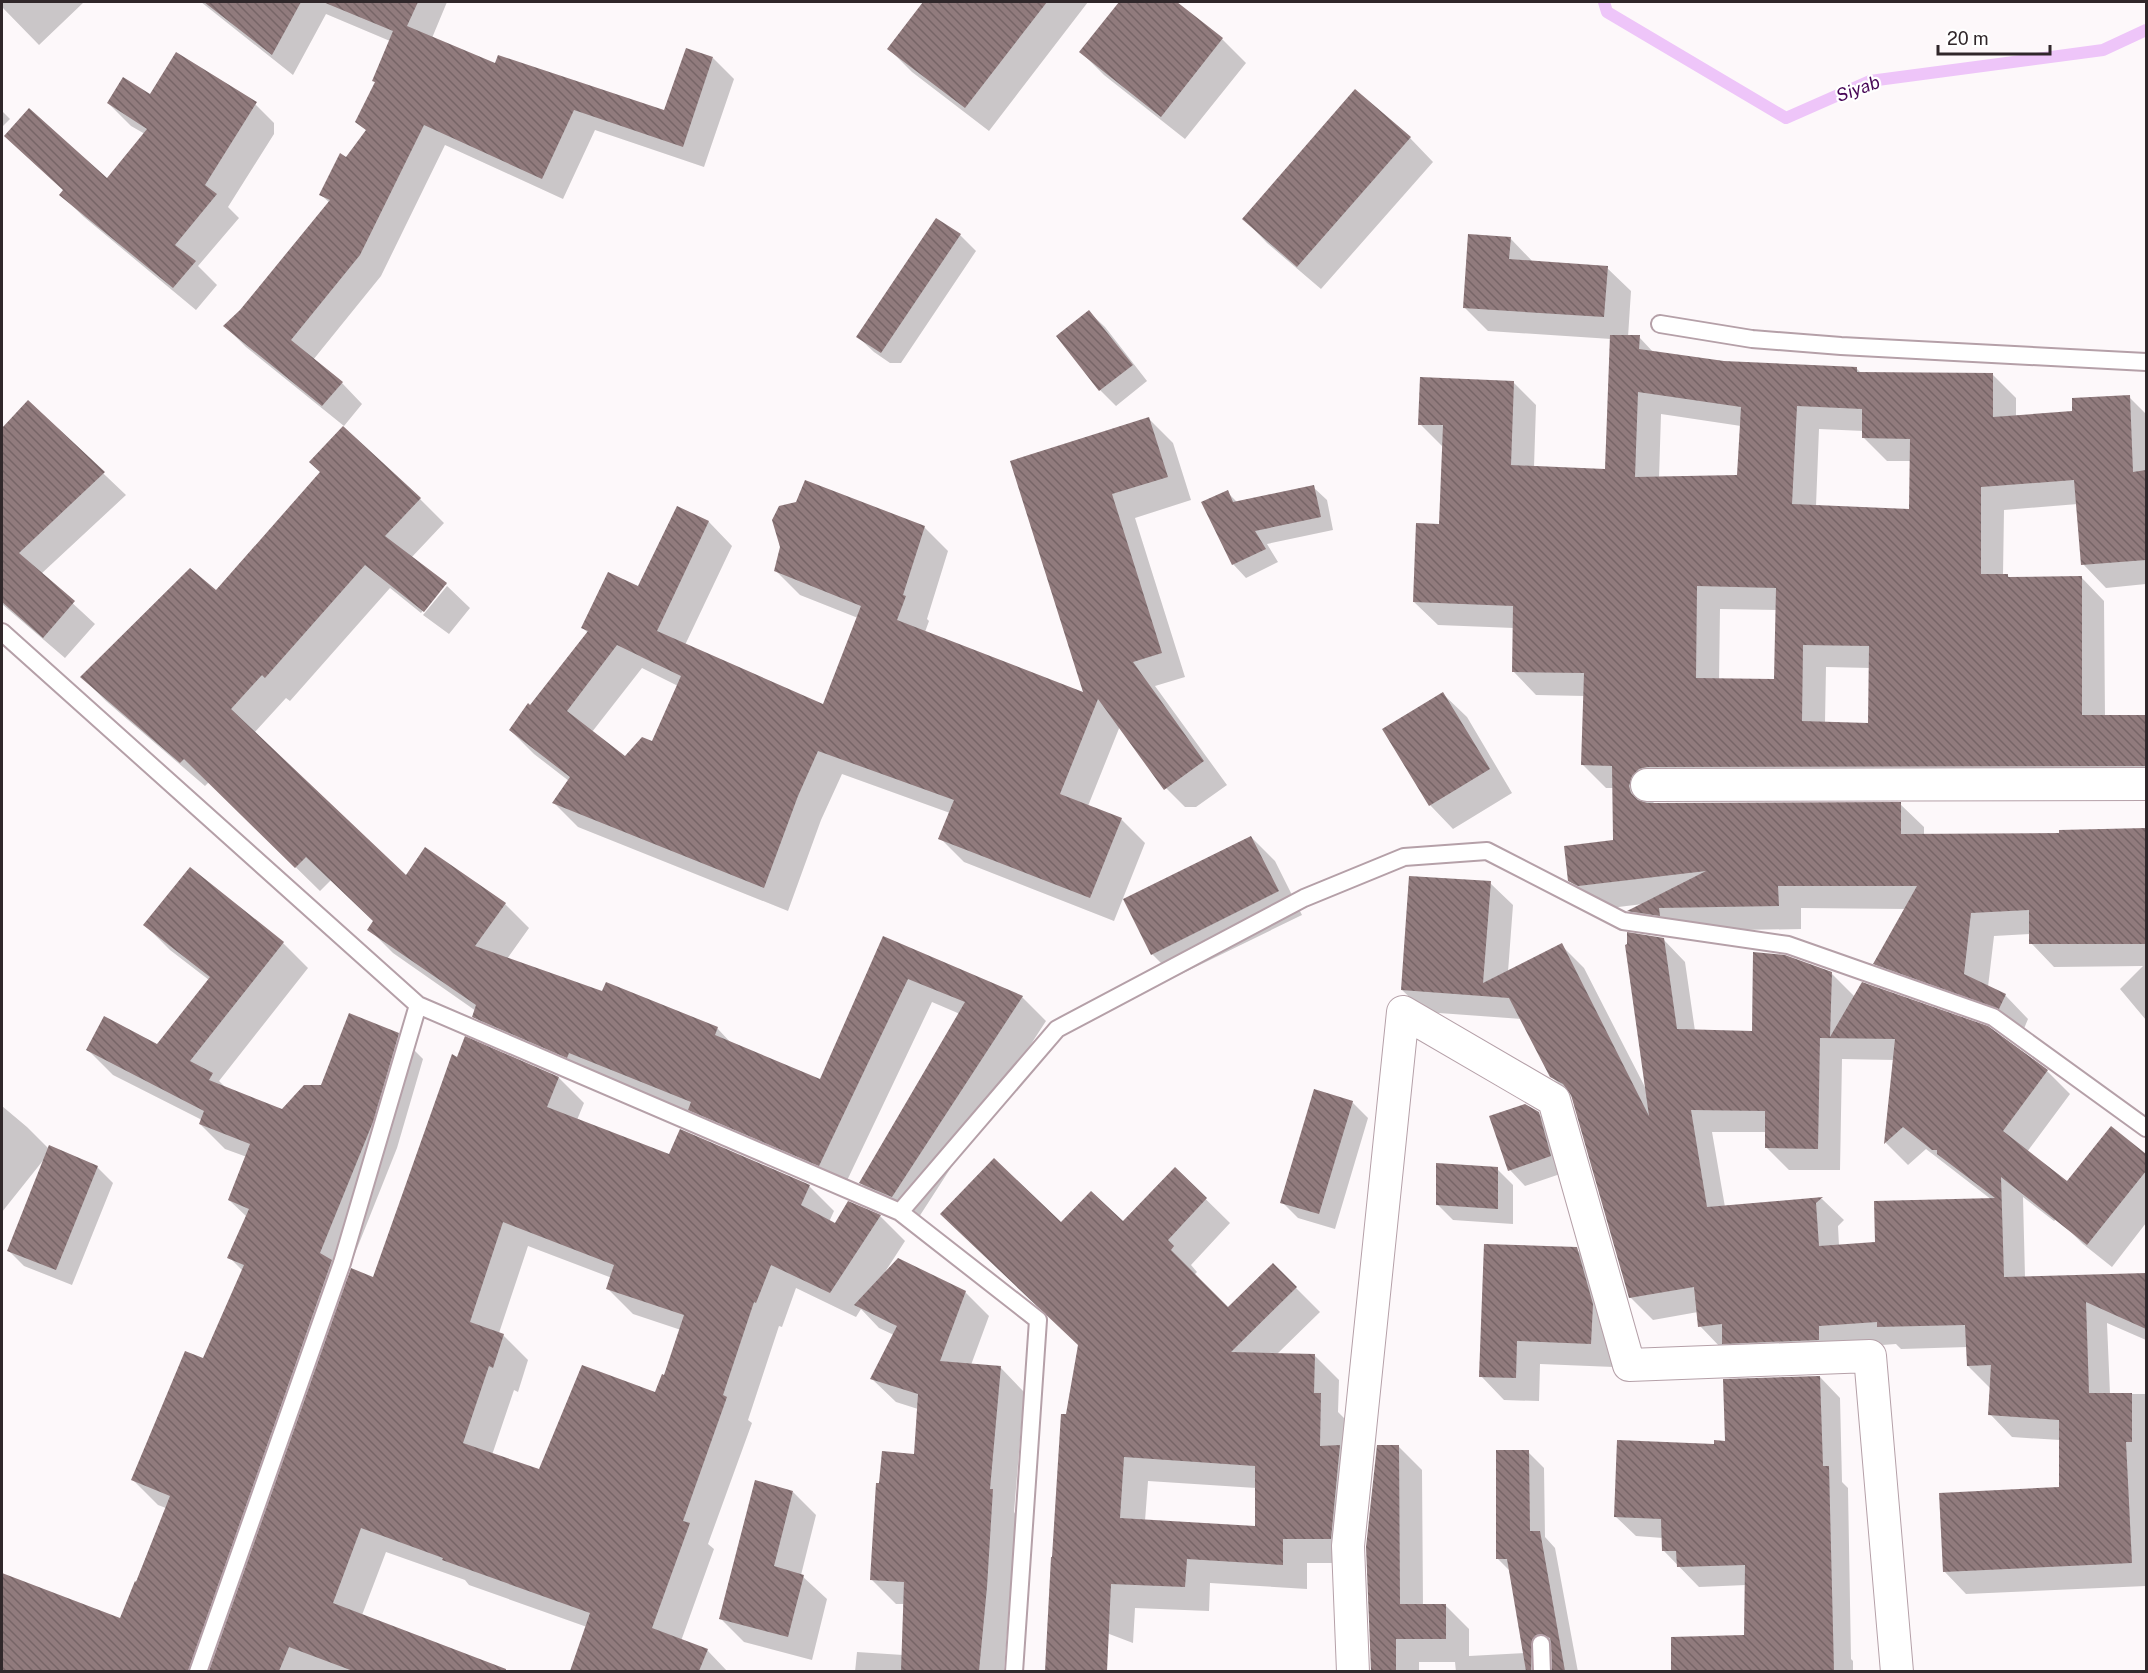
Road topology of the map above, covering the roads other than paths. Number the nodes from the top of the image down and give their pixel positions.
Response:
1 (1660, 324) dead end
2 (2146, 362) edge
3 (2, 632) edge
4 (2146, 784) edge
5 (1647, 785) dead end
6 (418, 1005) junction
7 (2146, 1128) edge
8 (900, 1212) junction
9 (1541, 1644) dead end
10 (198, 1671) edge
11 (1014, 1671) edge
12 (1353, 1671) edge
13 (1542, 1671) edge
14 (1898, 1671) edge

1 - 2 lane
3 - 6 lane
4 - 5 street
6 - 8 lane
6 - 10 lane
7 - 8 lane
8 - 11 lane
9 - 13 lane
12 - 14 street

